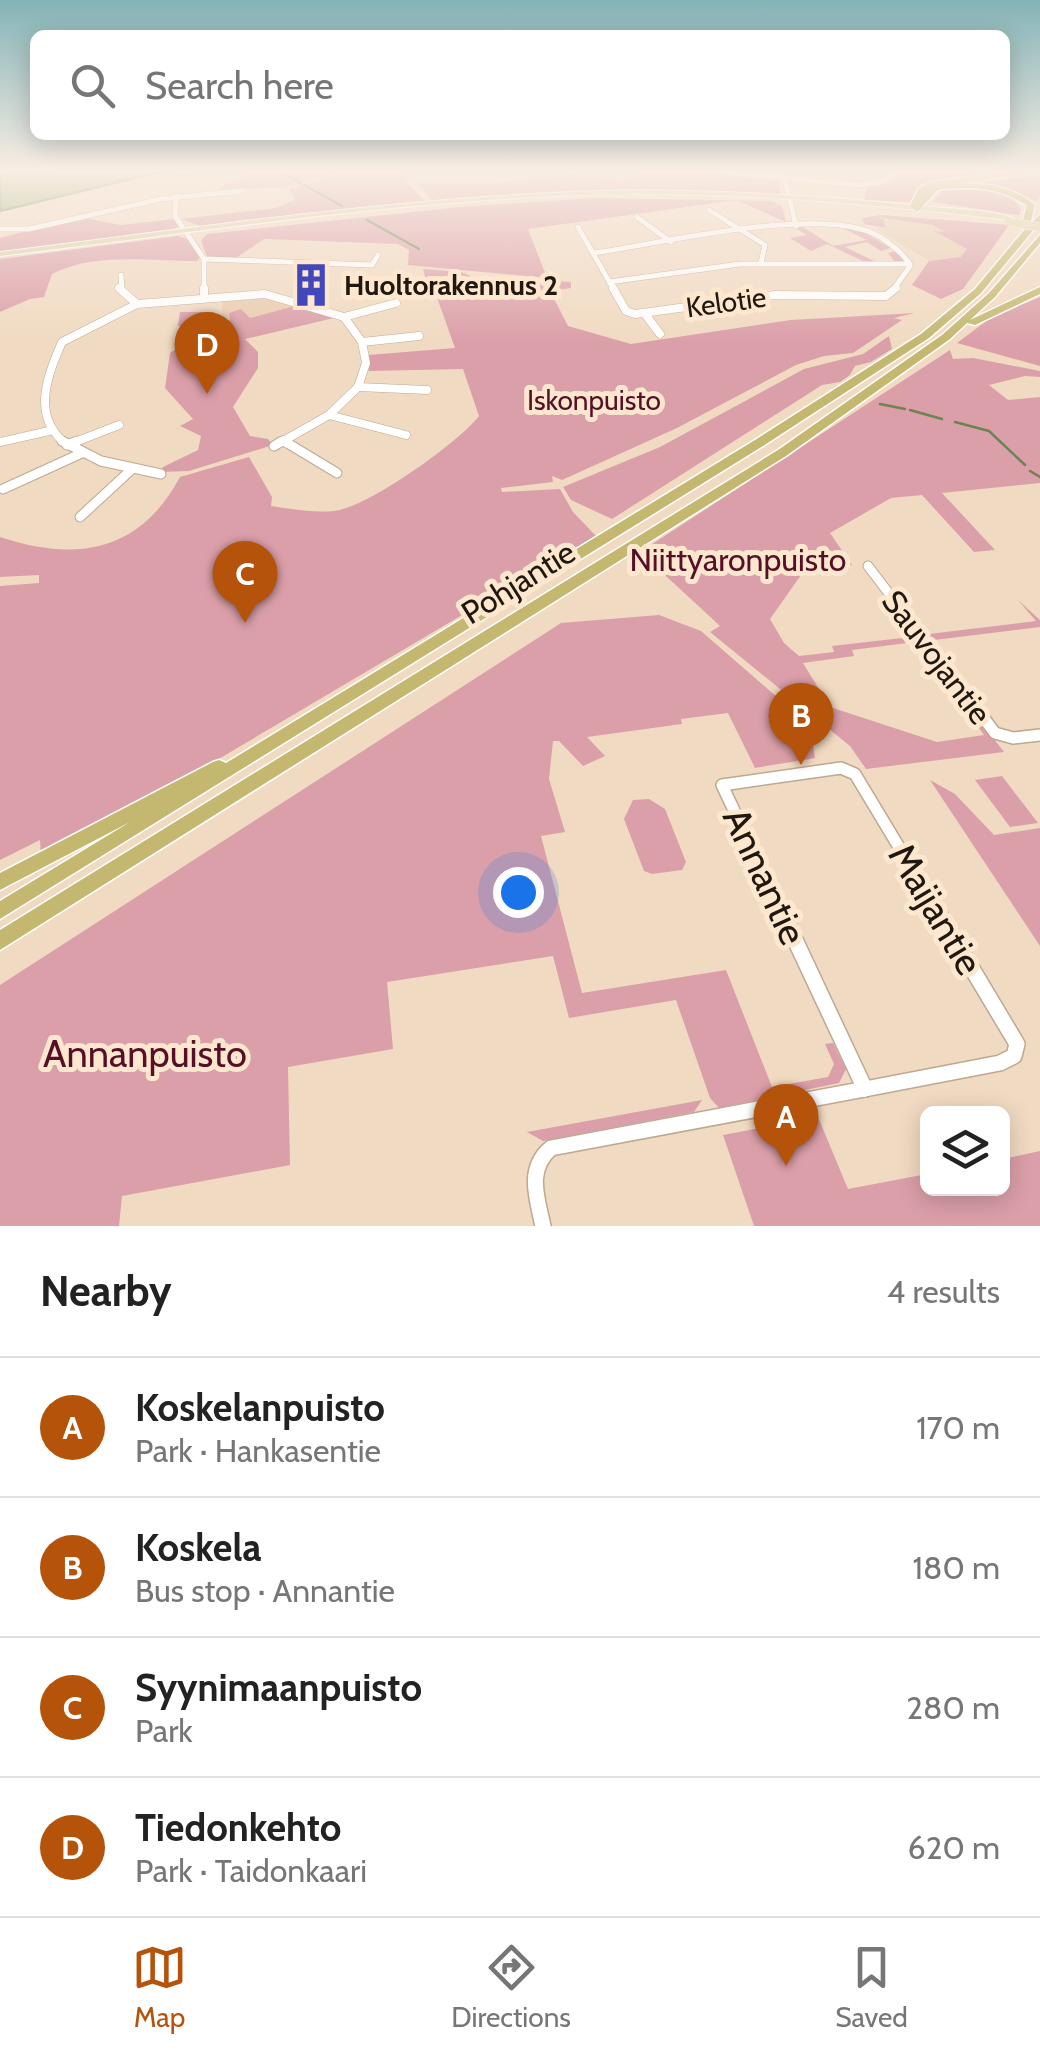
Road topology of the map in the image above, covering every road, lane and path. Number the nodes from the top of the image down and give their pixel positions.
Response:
1 (186, 227) edge
2 (236, 227) edge
3 (579, 227) edge
4 (650, 227) edge
5 (737, 227) edge
6 (787, 227) edge
7 (823, 227) edge
8 (1025, 227) edge
9 (1035, 227) edge
10 (190, 232) junction
11 (746, 233) junction
12 (1040, 238) edge
13 (672, 242) junction
14 (274, 252) dead end
15 (326, 253) dead end
16 (594, 253) junction
17 (1012, 254) junction
18 (0, 255) edge
19 (378, 255) dead end
20 (204, 259) junction
21 (267, 260) junction
22 (320, 262) junction
23 (761, 263) junction
24 (910, 266) junction
25 (121, 275) dead end
26 (609, 282) junction
27 (1040, 290) edge
28 (204, 298) junction
29 (137, 304) junction
30 (396, 304) dead end
31 (645, 314) junction
32 (344, 317) junction
33 (660, 334) dead end
34 (419, 336) dead end
35 (946, 336) junction
36 (362, 342) junction
37 (358, 387) junction
38 (427, 390) dead end
39 (328, 415) junction
40 (119, 424) dead end
41 (49, 432) junction
42 (406, 435) dead end
43 (0, 442) edge
44 (67, 445) junction
45 (82, 453) junction
46 (131, 470) junction
47 (337, 473) dead end
48 (161, 474) dead end
49 (3, 489) dead end
50 (80, 517) dead end
51 (868, 566) dead end
52 (299, 728) junction
53 (1040, 735) edge
54 (855, 774) joint
55 (0, 882) edge
56 (0, 911) edge
57 (0, 941) edge
58 (865, 1089) junction
59 (543, 1226) edge

1 - 10 street
2 - 10 main road
3 - 16 street, Kelotie
4 - 13 street
5 - 11 street
6 - 11 street
7 - 24 street
8 - 17 highway
9 - 17 highway, Pohjantie
10 - 18 main road
10 - 20 street
11 - 13 street
11 - 23 street
12 - 35 highway, Pohjantie
13 - 16 street
14 - 21 street
15 - 22 street
16 - 26 street, Kelotie
17 - 52 highway, Pohjantie
19 - 22 street
20 - 21 street
20 - 28 street
21 - 22 street
23 - 24 street
23 - 26 street
24 - 31 street, Kelotie
25 - 29 street
26 - 31 street, Kelotie
27 - 35 highway
28 - 29 street
28 - 32 street
29 - 41 street
30 - 32 street
31 - 33 street
32 - 36 street
34 - 36 street
35 - 57 highway, Pohjantie
36 - 37 street
37 - 38 street
37 - 39 street
39 - 42 street
39 - 47 street
40 - 44 street
41 - 43 street
41 - 44 street
44 - 45 street
45 - 46 street
45 - 49 street
46 - 48 street
46 - 50 street
51 - 53 street, Sauvojantie
52 - 55 highway
52 - 56 highway, Pohjantie
54 - 58 street, Annantie
54 - 58 street, Maijantie
58 - 59 street

